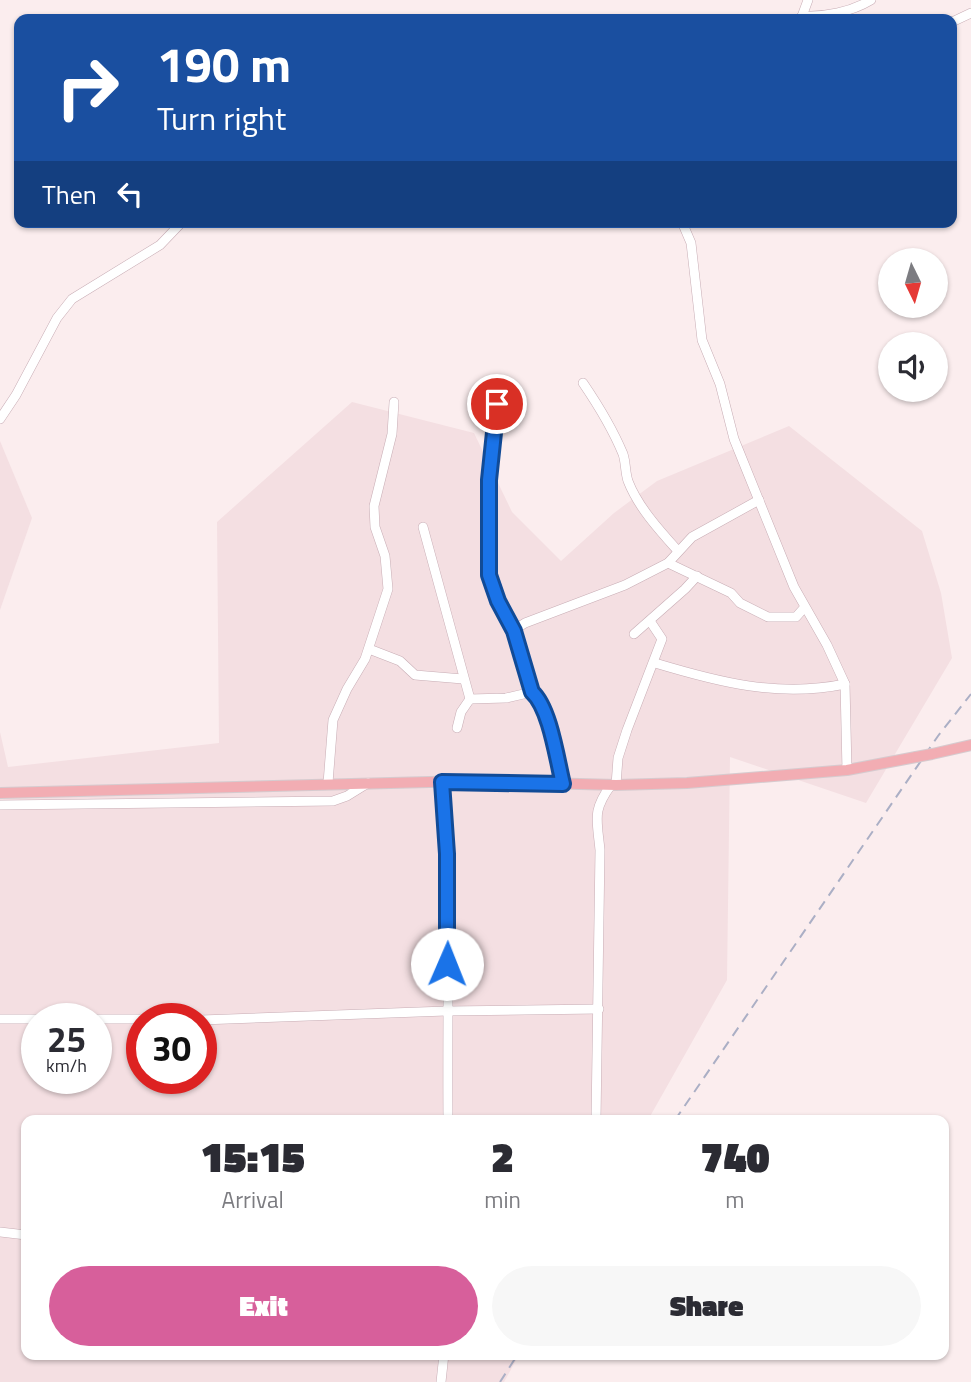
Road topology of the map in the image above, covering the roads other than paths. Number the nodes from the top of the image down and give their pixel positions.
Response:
1 (871, 0) edge
2 (830, 14) edge
3 (177, 228) edge
4 (685, 228) edge
5 (583, 383) dead end
6 (498, 392) dead end
7 (394, 402) dead end
8 (0, 419) edge
9 (759, 500) junction
10 (423, 527) dead end
11 (678, 551) junction
12 (668, 563) junction
13 (696, 576) junction
14 (804, 608) junction
15 (650, 621) junction
16 (514, 631) junction
17 (634, 634) dead end
18 (369, 649) junction
19 (655, 663) junction
20 (463, 679) junction
21 (845, 684) junction
22 (532, 692) junction
23 (470, 699) junction
24 (457, 728) dead end
25 (971, 745) edge
26 (847, 770) junction
27 (368, 782) junction
28 (442, 782) junction
29 (328, 783) junction
30 (563, 784) junction
31 (614, 785) junction
32 (0, 793) edge
33 (0, 805) edge
34 (599, 1009) junction
35 (446, 1011) junction
36 (0, 1018) edge
37 (126, 1018) edge
38 (217, 1019) edge
39 (447, 1115) edge
40 (596, 1115) edge
41 (0, 1232) edge
42 (21, 1234) edge
43 (443, 1360) edge
44 (441, 1382) edge

1 - 2 street
3 - 8 street
4 - 9 street
5 - 11 street
6 - 16 street
7 - 18 street
9 - 11 street
9 - 14 street
10 - 20 street
11 - 12 street
12 - 13 street
12 - 16 street
13 - 14 street
13 - 15 street
14 - 21 street
15 - 17 street
15 - 19 street
16 - 22 street
18 - 20 street
18 - 29 street
19 - 21 street
19 - 31 street
20 - 23 street
21 - 26 street
22 - 23 street
22 - 30 street
23 - 24 street
25 - 26 main road, bridge
26 - 31 main road
27 - 28 main road
27 - 29 main road
27 - 33 street
28 - 30 main road
28 - 35 street
29 - 32 main road
30 - 31 main road
31 - 34 street
34 - 35 street
34 - 40 street
35 - 38 street
35 - 39 street
36 - 37 street
41 - 42 street
43 - 44 street

